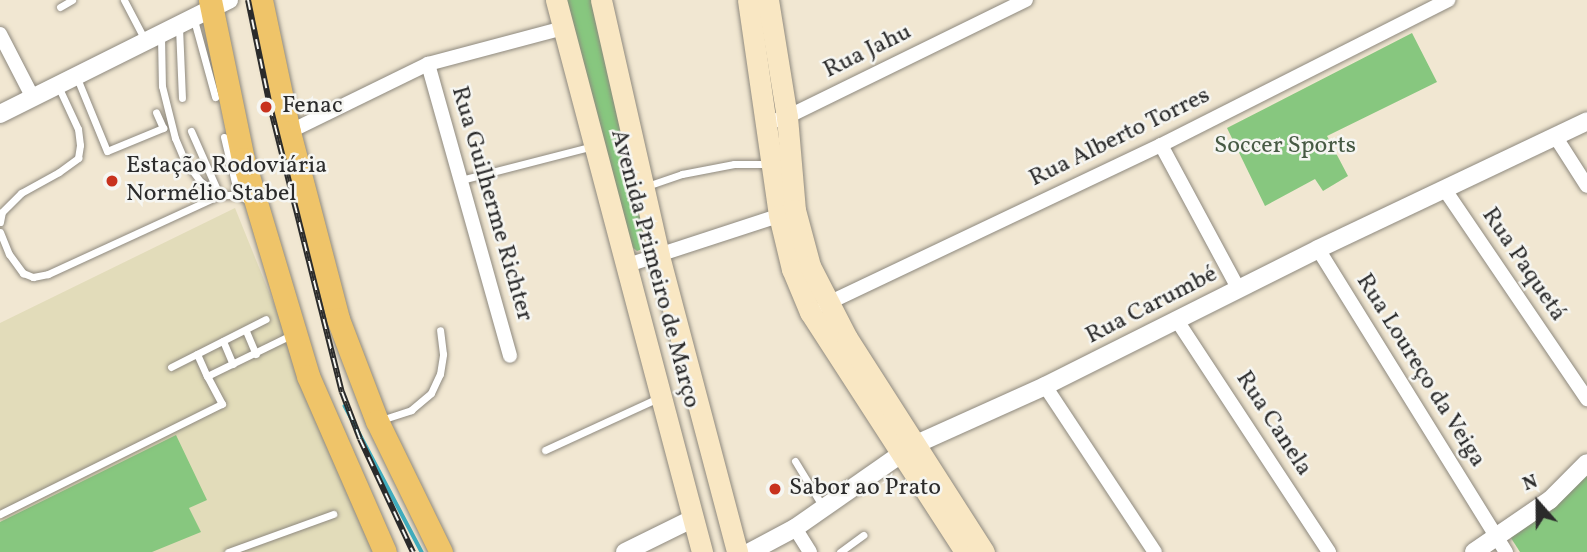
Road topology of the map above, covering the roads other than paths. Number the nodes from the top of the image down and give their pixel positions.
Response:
1 (72, 0) edge
2 (124, 0) edge
3 (261, 0) edge
4 (556, 0) edge
5 (601, 0) edge
6 (748, 0) edge
7 (768, 0) edge
8 (1026, 0) edge
9 (1448, 0) edge
10 (60, 7) dead end
11 (205, 11) edge
12 (564, 28) junction
13 (0, 34) edge
14 (154, 39) junction
15 (428, 64) junction
16 (76, 77) junction
17 (58, 86) junction
18 (182, 97) dead end
19 (215, 97) dead end
20 (33, 98) junction
21 (156, 112) dead end
22 (0, 114) edge
23 (777, 120) junction
24 (1587, 121) edge
25 (191, 131) dead end
26 (289, 132) junction
27 (1555, 136) junction
28 (224, 137) dead end
29 (1161, 145) junction
30 (594, 146) junction
31 (781, 162) junction
32 (461, 180) junction
33 (1587, 186) edge
34 (644, 187) junction
35 (1445, 190) junction
36 (220, 195) junction
37 (247, 200) junction
38 (787, 213) junction
39 (0, 222) edge
40 (0, 232) edge
41 (1318, 249) junction
42 (659, 256) junction
43 (625, 266) junction
44 (1239, 290) junction
45 (819, 307) junction
46 (266, 319) dead end
47 (1178, 322) junction
48 (440, 330) dead end
49 (246, 331) junction
50 (297, 332) junction
51 (223, 341) junction
52 (197, 354) junction
53 (256, 354) junction
54 (510, 356) dead end
55 (233, 363) junction
56 (171, 367) dead end
57 (207, 376) junction
58 (1045, 386) junction
59 (660, 397) junction
60 (1587, 399) edge
61 (377, 421) junction
62 (707, 443) junction
63 (907, 449) junction
64 (545, 450) dead end
65 (675, 452) junction
66 (795, 461) dead end
67 (1587, 463) edge
68 (824, 508) junction
69 (0, 514) edge
70 (333, 514) dead end
71 (694, 518) junction
72 (795, 528) junction
73 (863, 534) dead end
74 (1502, 545) edge
75 (703, 551) edge
76 (228, 552) edge
77 (385, 552) edge
78 (441, 552) edge
79 (625, 552) edge
80 (737, 552) edge
81 (750, 552) edge
82 (810, 552) edge
83 (840, 552) edge
84 (965, 552) edge
85 (984, 552) edge
86 (1155, 552) edge
87 (1329, 552) edge
88 (1474, 552) edge

1 - 10 lane
2 - 14 lane
3 - 26 main road
4 - 12 main road, Avenida Primeiro de Março
5 - 34 main road, Avenida Primeiro de Março
6 - 23 main road
7 - 23 main road
8 - 23 street, Rua Jahu
9 - 29 street, Rua Alberto Torres
11 - 14 street
11 - 18 lane
11 - 19 lane
11 - 37 main road
12 - 15 street
12 - 30 main road, Avenida Primeiro de Março
13 - 20 street
14 - 16 street
14 - 36 lane
15 - 26 street
15 - 32 street, Rua Guilherme Richter
16 - 17 street
16 - 21 lane
17 - 20 street
17 - 39 lane
20 - 22 street
23 - 31 main road
24 - 27 street, Rua Carumbé
25 - 36 lane
26 - 61 main road
27 - 33 street
27 - 35 street, Rua Carumbé
28 - 37 lane
29 - 44 street
29 - 45 street, Rua Alberto Torres
30 - 32 lane
30 - 43 main road, Avenida Primeiro de Março
31 - 34 lane
31 - 38 main road
32 - 54 street, Rua Guilherme Richter
34 - 42 main road, Avenida Primeiro de Março
35 - 41 street, Rua Carumbé
35 - 60 street, Rua Paquetá
36 - 37 lane
36 - 40 lane
37 - 50 main road
38 - 42 street
38 - 45 main road
41 - 44 street, Rua Carumbé
41 - 74 street, Rua Loureço da Veiga
42 - 43 street
42 - 62 main road, Avenida Primeiro de Março
43 - 59 main road, Avenida Primeiro de Março
44 - 47 street, Rua Carumbé
45 - 63 main road
46 - 49 lane
47 - 58 street, Rua Carumbé
47 - 87 street, Rua Canela
48 - 61 lane
49 - 51 lane
49 - 53 lane
50 - 53 lane
50 - 77 main road
51 - 52 lane
51 - 55 lane
52 - 56 lane
52 - 57 lane
53 - 55 lane
55 - 57 lane
57 - 69 lane
58 - 63 street, Rua Carumbé
58 - 86 street
59 - 64 lane
59 - 65 main road, Avenida Primeiro de Março
61 - 78 main road
62 - 65 main road
62 - 80 main road, Avenida Primeiro de Março
63 - 68 street, Rua Carumbé
63 - 84 main road
63 - 85 main road
65 - 71 main road, Avenida Primeiro de Março
66 - 68 lane
67 - 74 street
68 - 72 street, Rua Carumbé
70 - 76 lane
71 - 75 main road, Avenida Primeiro de Março
71 - 79 street
72 - 81 street, Rua Carumbé
72 - 82 street
73 - 83 lane
74 - 88 street

